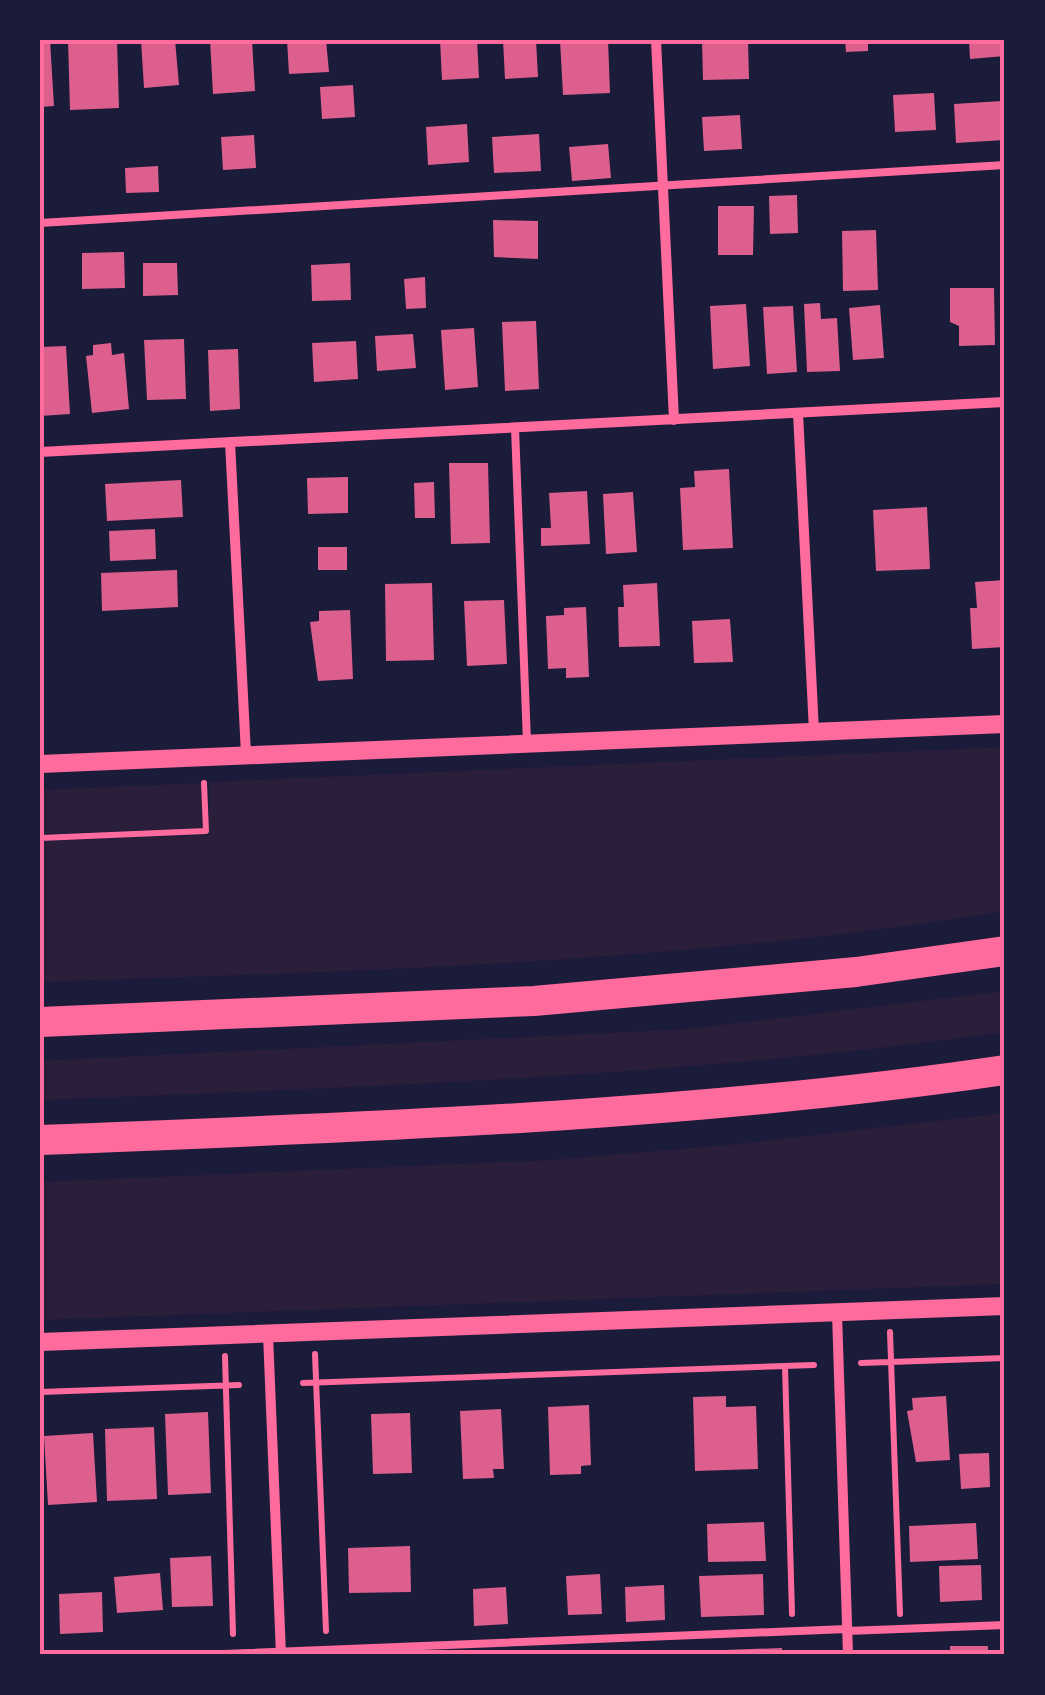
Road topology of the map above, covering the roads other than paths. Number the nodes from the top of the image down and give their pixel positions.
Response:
1 (656, 40) edge
2 (1005, 165) edge
3 (663, 183) junction
4 (40, 223) edge
5 (1005, 402) edge
6 (798, 413) junction
7 (674, 420) junction
8 (515, 428) junction
9 (230, 442) junction
10 (40, 452) edge
11 (1005, 724) edge
12 (814, 731) junction
13 (527, 742) junction
14 (246, 754) junction
15 (40, 764) edge
16 (1005, 950) edge
17 (40, 1022) edge
18 (1005, 1070) edge
19 (40, 1140) edge
20 (1005, 1306) edge
21 (837, 1313) junction
22 (268, 1334) junction
23 (40, 1342) edge
24 (1005, 1625) edge
25 (847, 1630) junction
26 (234, 1653) edge
27 (281, 1653) edge
28 (197, 1655) edge
29 (848, 1655) edge

1 - 3 street
2 - 3 lane
3 - 4 lane
3 - 7 street
5 - 6 street
6 - 7 street
6 - 12 street
7 - 8 street
8 - 9 street
8 - 13 lane
9 - 10 street
9 - 14 street
11 - 12 street
12 - 13 street
13 - 14 street
14 - 15 street
16 - 17 highway
18 - 19 highway
20 - 21 street
21 - 22 street
21 - 25 street
22 - 23 street
22 - 27 street
24 - 25 lane
25 - 27 lane
25 - 29 street
26 - 27 lane
26 - 28 lane

